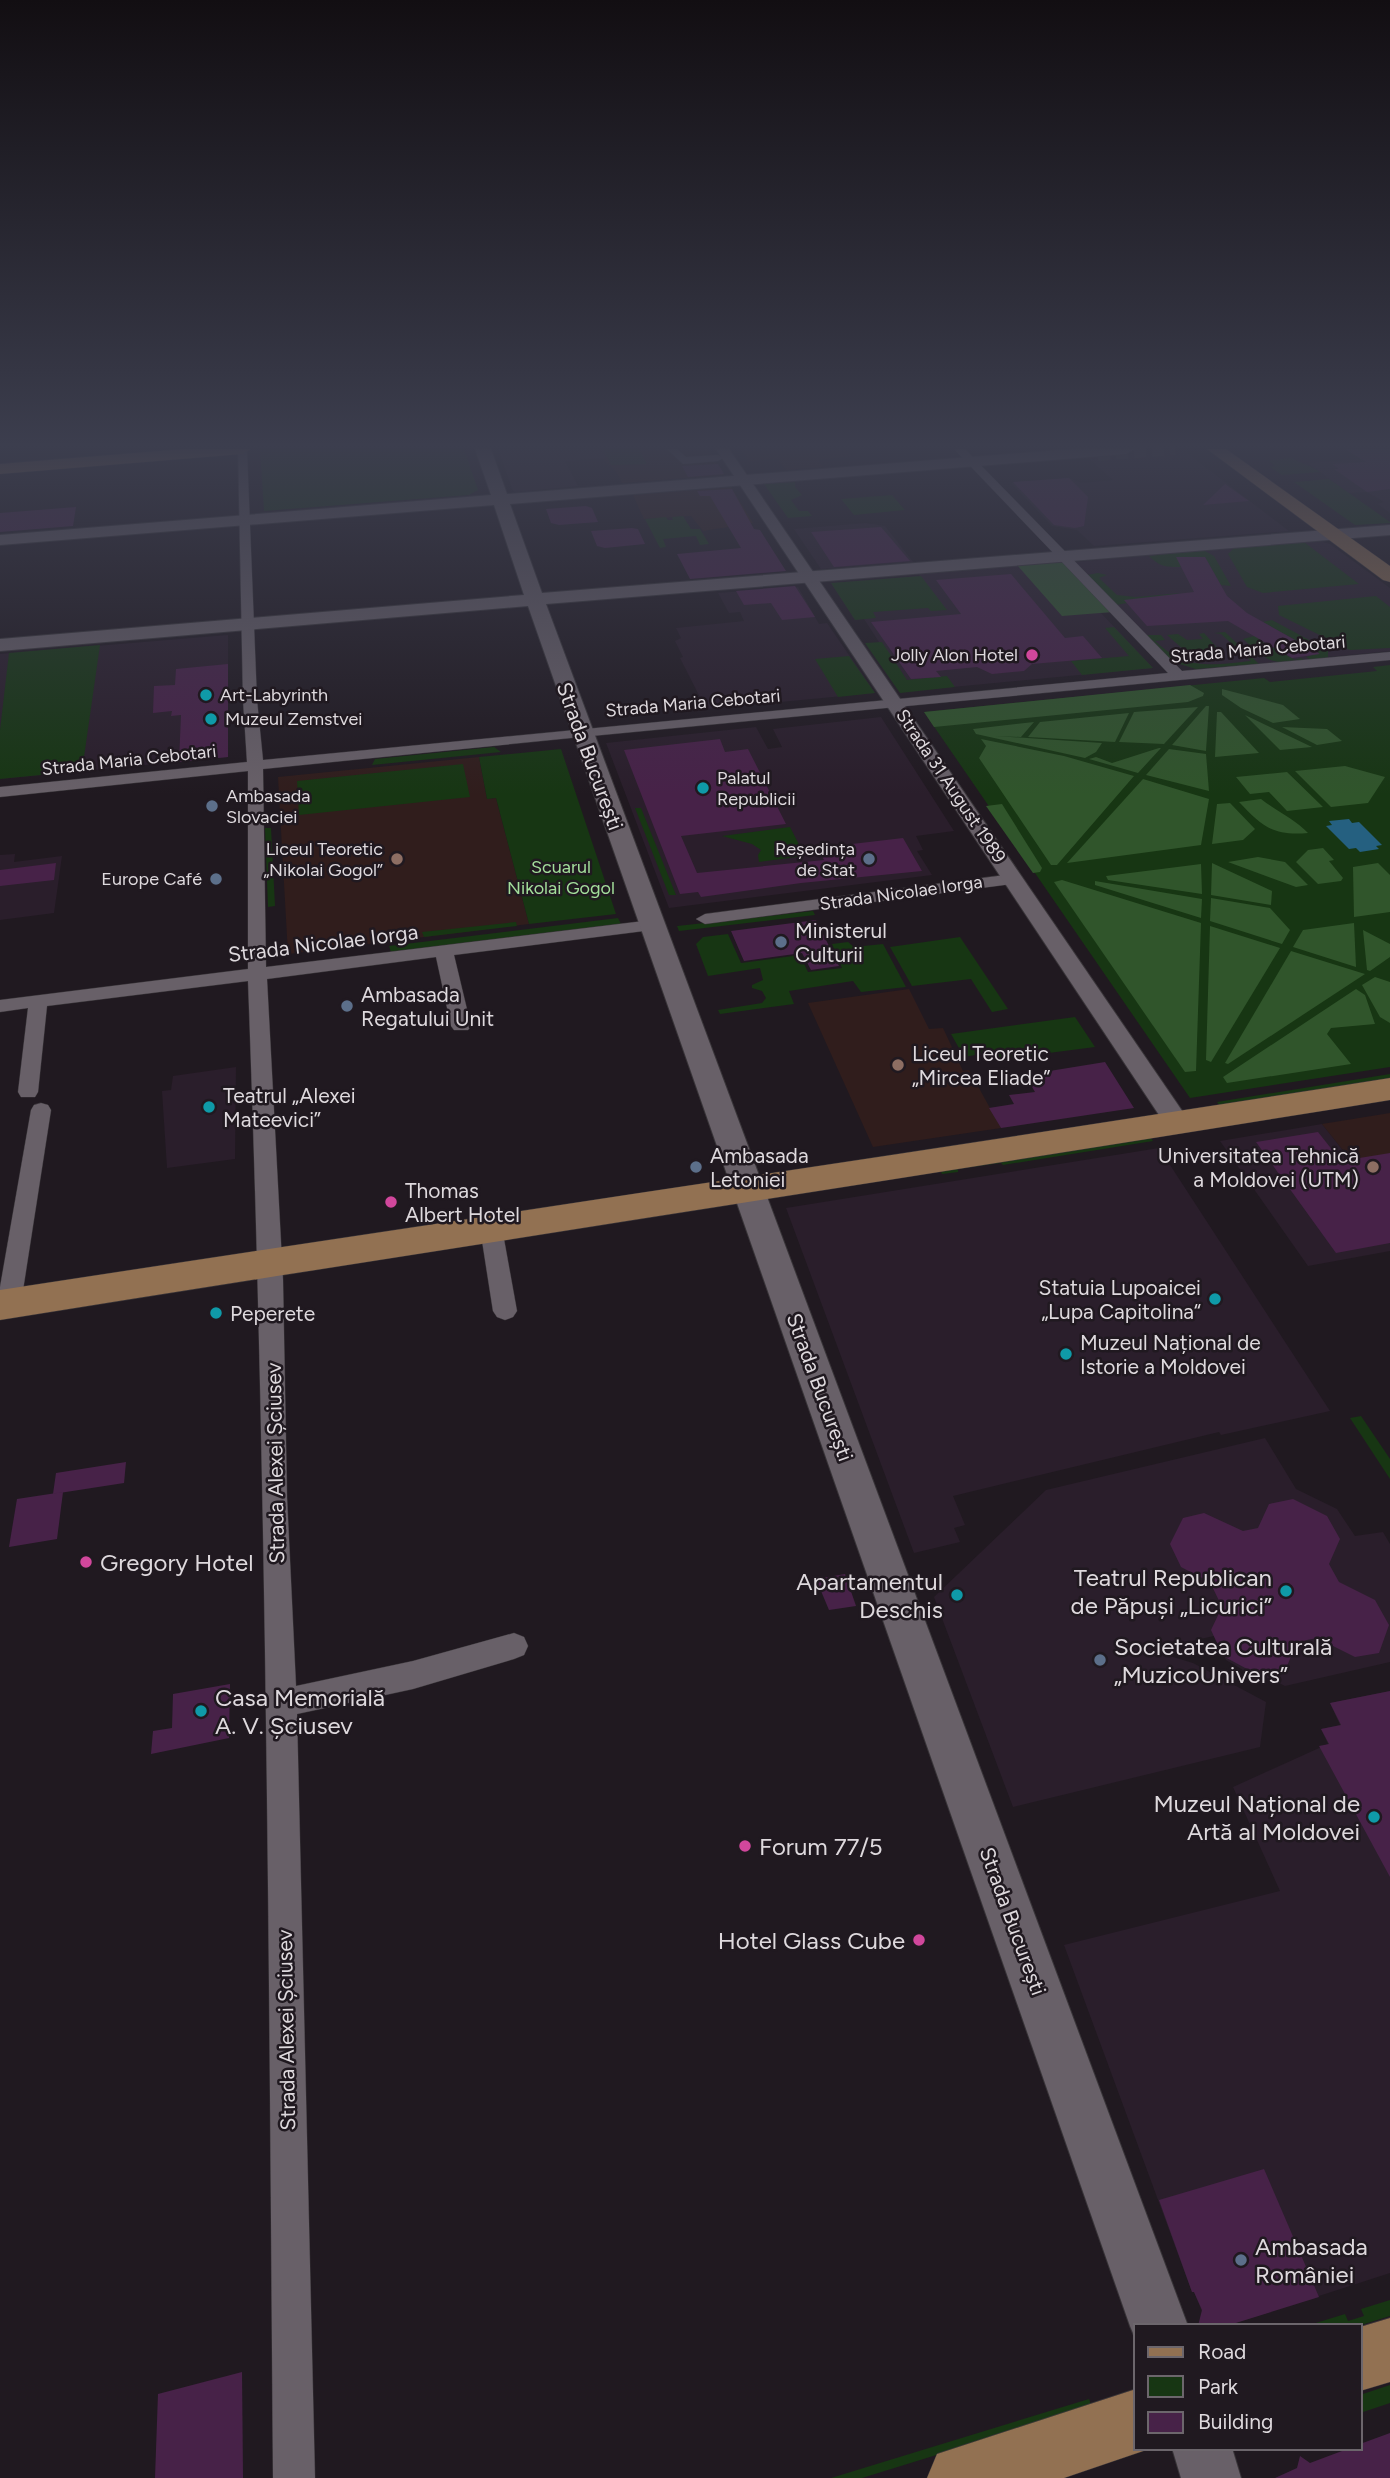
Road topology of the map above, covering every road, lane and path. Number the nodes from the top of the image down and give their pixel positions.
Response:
1 (246, 565) edge
2 (522, 565) edge
3 (801, 565) edge
4 (962, 565) edge
5 (1072, 565) edge
6 (1374, 565) edge
7 (808, 576) junction
8 (1390, 576) edge
9 (534, 600) junction
10 (247, 624) junction
11 (0, 645) edge
12 (1390, 656) edge
13 (1178, 675) junction
14 (894, 703) junction
15 (581, 733) junction
16 (255, 767) junction
17 (0, 792) edge
18 (1013, 878) junction
19 (705, 919) dead end
20 (652, 925) junction
21 (444, 951) junction
22 (257, 974) junction
23 (37, 1001) junction
24 (0, 1006) edge
25 (461, 1026) dead end
26 (1390, 1090) edge
27 (28, 1092) dead end
28 (41, 1111) dead end
29 (1178, 1124) junction
30 (750, 1191) junction
31 (491, 1228) junction
32 (271, 1264) junction
33 (4, 1304) edge
34 (505, 1311) dead end
35 (514, 1646) dead end
36 (282, 1703) junction
37 (1158, 2324) edge
38 (1390, 2350) edge
39 (1362, 2358) edge
40 (1134, 2424) edge
41 (1203, 2450) edge
42 (294, 2478) edge
43 (961, 2478) edge
44 (1211, 2478) edge

1 - 10 street, Strada Alexei Șciusev
2 - 9 main road, Strada București
3 - 7 street, Strada 31 August 1989
4 - 7 main road
5 - 13 street
6 - 8 main road
7 - 9 main road
7 - 14 street, Strada 31 August 1989
9 - 10 main road
9 - 15 main road, Strada București
10 - 11 main road
10 - 16 street, Strada Alexei Șciusev
12 - 13 street, Strada Maria Cebotari
13 - 14 street, Strada Maria Cebotari
14 - 15 street, Strada Maria Cebotari
14 - 18 street, Strada 31 August 1989
15 - 16 street, Strada Maria Cebotari
15 - 20 main road, Strada București
16 - 17 street, Strada Maria Cebotari
16 - 22 street, Strada Alexei Șciusev
18 - 19 street, Strada Nicolae Iorga
18 - 29 street, Strada 31 August 1989
20 - 21 street, Strada Nicolae Iorga
20 - 30 main road, Strada București
21 - 22 street, Strada Nicolae Iorga
21 - 25 street
22 - 23 street, Strada Nicolae Iorga
22 - 32 street, Strada Alexei Șciusev
23 - 24 street, Strada Nicolae Iorga
23 - 27 street
26 - 29 main road
28 - 33 street
29 - 30 main road
30 - 31 main road
30 - 37 main road, Strada București
31 - 32 main road
31 - 34 street
32 - 33 main road
32 - 36 street, Strada Alexei Șciusev
35 - 36 street
36 - 42 street, Strada Alexei Șciusev
38 - 39 main road
40 - 43 main road
41 - 44 main road

